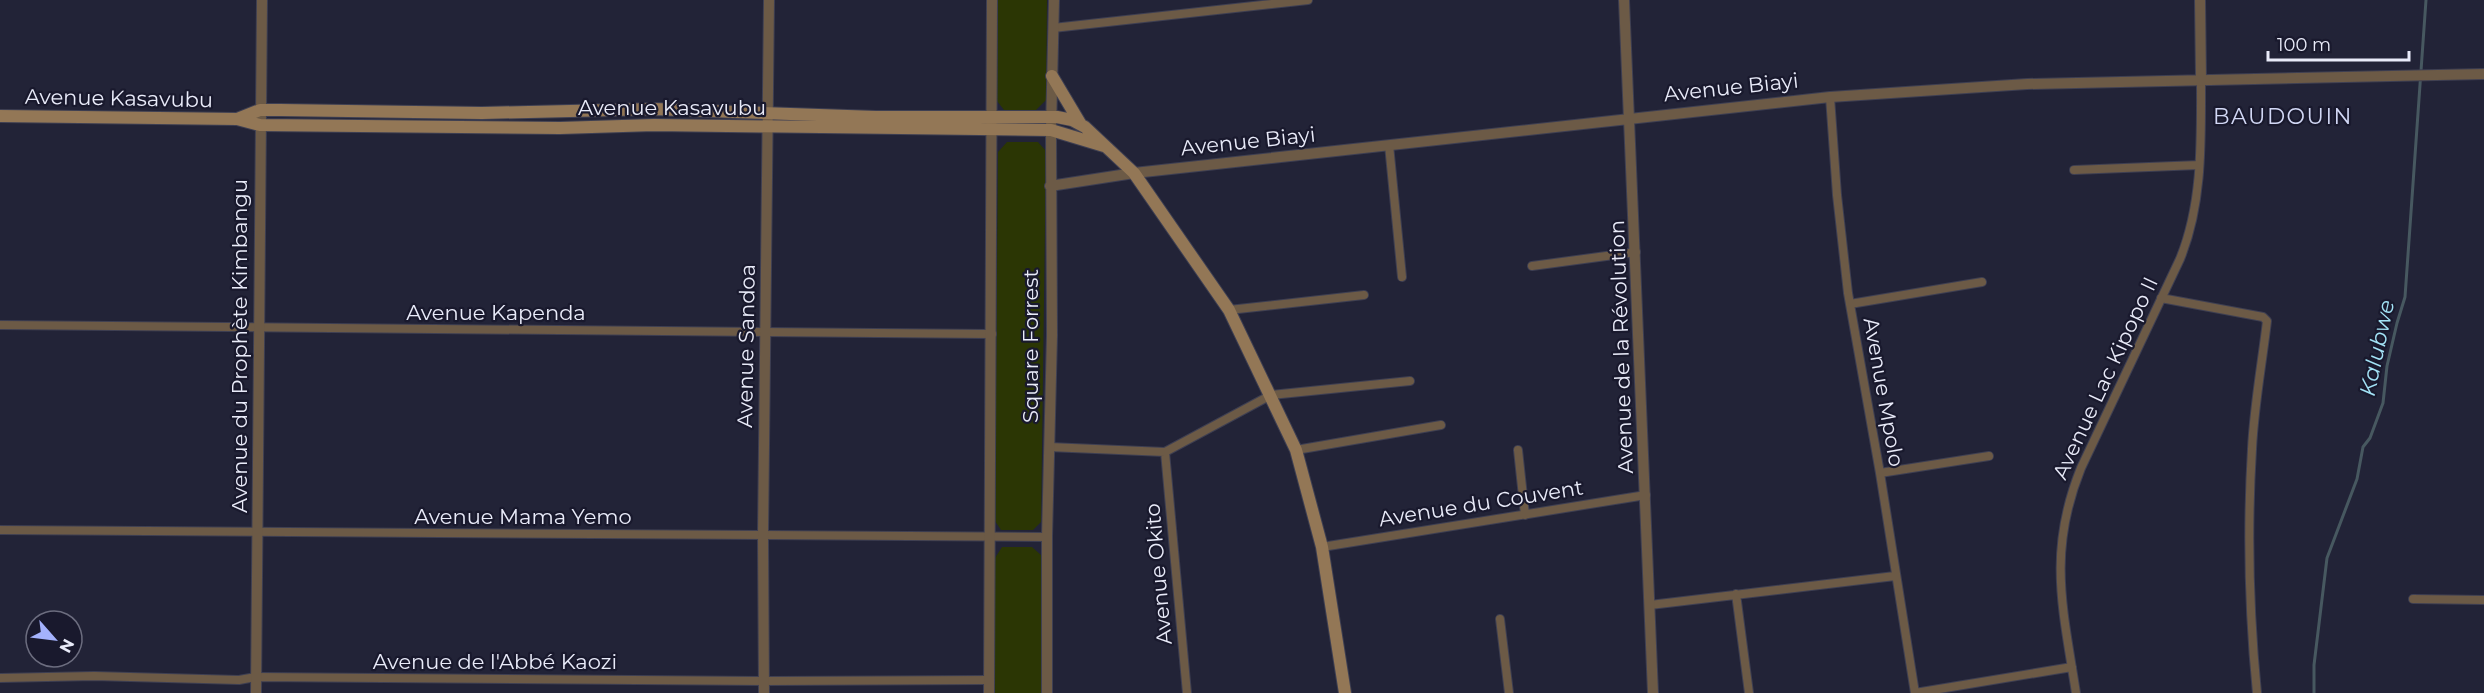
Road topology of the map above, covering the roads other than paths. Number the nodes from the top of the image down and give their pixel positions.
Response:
1 (261, 0) edge
2 (770, 0) edge
3 (992, 0) edge
4 (1053, 0) edge
5 (1308, 0) edge
6 (1624, 0) edge
7 (2200, 0) edge
8 (1053, 28) junction
9 (2484, 74) edge
10 (1052, 76) junction
11 (2201, 80) junction
12 (1830, 96) junction
13 (260, 111) junction
14 (0, 116) edge
15 (992, 116) junction
16 (1051, 117) junction
17 (1630, 117) junction
18 (237, 119) junction
19 (768, 120) junction
20 (1081, 124) junction
21 (260, 125) junction
22 (992, 130) junction
23 (1051, 130) junction
24 (1389, 145) junction
25 (1105, 147) junction
26 (2199, 165) junction
27 (2074, 170) dead end
28 (1134, 173) junction
29 (1050, 186) junction
30 (1636, 252) junction
31 (1532, 266) dead end
32 (1402, 277) dead end
33 (1982, 282) dead end
34 (1364, 295) dead end
35 (2161, 298) junction
36 (1850, 304) junction
37 (1229, 310) junction
38 (0, 325) edge
39 (259, 328) junction
40 (765, 331) junction
41 (992, 334) junction
42 (1410, 381) dead end
43 (1271, 395) junction
44 (1441, 425) dead end
45 (1049, 447) junction
46 (1296, 450) junction
47 (1518, 450) dead end
48 (1165, 452) junction
49 (1989, 456) dead end
50 (1880, 473) junction
51 (1646, 495) junction
52 (1525, 514) junction
53 (0, 530) edge
54 (258, 532) junction
55 (763, 536) junction
56 (1047, 537) junction
57 (990, 538) junction
58 (1322, 547) junction
59 (1895, 576) junction
60 (1736, 594) junction
61 (2413, 599) dead end
62 (2484, 600) edge
63 (1650, 605) junction
64 (1500, 619) dead end
65 (2072, 667) junction
66 (256, 677) junction
67 (0, 678) edge
68 (990, 680) junction
69 (764, 681) junction
70 (256, 693) edge
71 (764, 693) edge
72 (989, 693) edge
73 (1047, 693) edge
74 (1187, 693) edge
75 (1345, 693) edge
76 (1509, 693) edge
77 (1653, 693) edge
78 (1749, 693) edge
79 (1915, 693) edge
80 (2076, 693) edge
81 (2257, 693) edge

1 - 13 street, Avenue du Prophète Kimbangu
2 - 19 street, Avenue Sandoa
3 - 15 street, Square Forrest
4 - 8 street, Square Forrest
5 - 8 street
6 - 17 street, Avenue de la Révolution
7 - 11 street
8 - 10 street, Square Forrest
9 - 11 street, Avenue Biayi
10 - 16 street, Square Forrest
10 - 20 main road
11 - 12 street, Avenue Biayi
11 - 26 street, Avenue Lac Kipopo II
12 - 17 street, Avenue Biayi
12 - 36 street, Avenue Mpolo
13 - 18 main road, Avenue Kasavubu
13 - 19 main road, Avenue Kasavubu
13 - 21 street, Avenue du Prophète Kimbangu
14 - 18 main road, Avenue Kasavubu
15 - 16 main road, Avenue Kasavubu
15 - 19 main road, Avenue Kasavubu
15 - 22 street, Square Forrest
16 - 20 main road, Avenue Kasavubu
16 - 23 street, Square Forrest
17 - 24 street, Avenue Biayi
17 - 30 street, Avenue de la Révolution
18 - 21 main road, Avenue Kasavubu
19 - 21 main road, Avenue Kasavubu
19 - 22 main road, Avenue Kasavubu
19 - 40 street, Avenue Sandoa
20 - 25 main road
21 - 39 street, Avenue du Prophète Kimbangu
22 - 23 main road, Avenue Kasavubu
22 - 41 street, Square Forrest
23 - 25 main road, Avenue Kasavubu
23 - 29 street, Square Forrest
24 - 28 street, Avenue Biayi
24 - 32 street
25 - 28 main road
26 - 27 street
26 - 35 street, Avenue Lac Kipopo II
28 - 29 street, Avenue Biayi
28 - 37 main road
29 - 45 street, Square Forrest
30 - 31 street
30 - 51 street, Avenue de la Révolution
33 - 36 street
34 - 37 street
35 - 65 street, Avenue Lac Kipopo II
35 - 81 street
36 - 50 street, Avenue Mpolo
37 - 43 main road
38 - 39 street, Avenue Kapenda
39 - 40 street, Avenue Kapenda
39 - 54 street, Avenue du Prophète Kimbangu
40 - 41 street, Avenue Kapenda
40 - 55 street, Avenue Sandoa
41 - 57 street, Square Forrest
42 - 43 street
43 - 46 main road
43 - 48 street
44 - 46 street
45 - 48 street
45 - 56 street, Square Forrest
46 - 58 main road
47 - 52 street
48 - 74 street, Avenue Okito
49 - 50 street
50 - 59 street, Avenue Mpolo
51 - 52 street, Avenue du Couvent
51 - 63 street, Avenue de la Révolution
52 - 58 street, Avenue du Couvent
53 - 54 street, Avenue Mama Yemo
54 - 55 street, Avenue Mama Yemo
54 - 66 street, Avenue du Prophète Kimbangu
55 - 57 street, Avenue Mama Yemo
55 - 69 street, Avenue Sandoa
56 - 57 street, Avenue Mama Yemo
56 - 73 street, Square Forrest
57 - 68 street, Square Forrest
58 - 75 main road
59 - 60 street
59 - 79 street, Avenue Mpolo
60 - 63 street
60 - 78 street
61 - 62 street
63 - 77 street, Avenue de la Révolution
64 - 76 street
65 - 79 street
65 - 80 street, Avenue Lac Kipopo II
66 - 67 street, Avenue de l'Abbé Kaozi
66 - 69 street, Avenue de l'Abbé Kaozi
66 - 70 street, Avenue du Prophète Kimbangu
68 - 69 street, Avenue de l'Abbé Kaozi
68 - 72 street, Square Forrest
69 - 71 street, Avenue Sandoa

